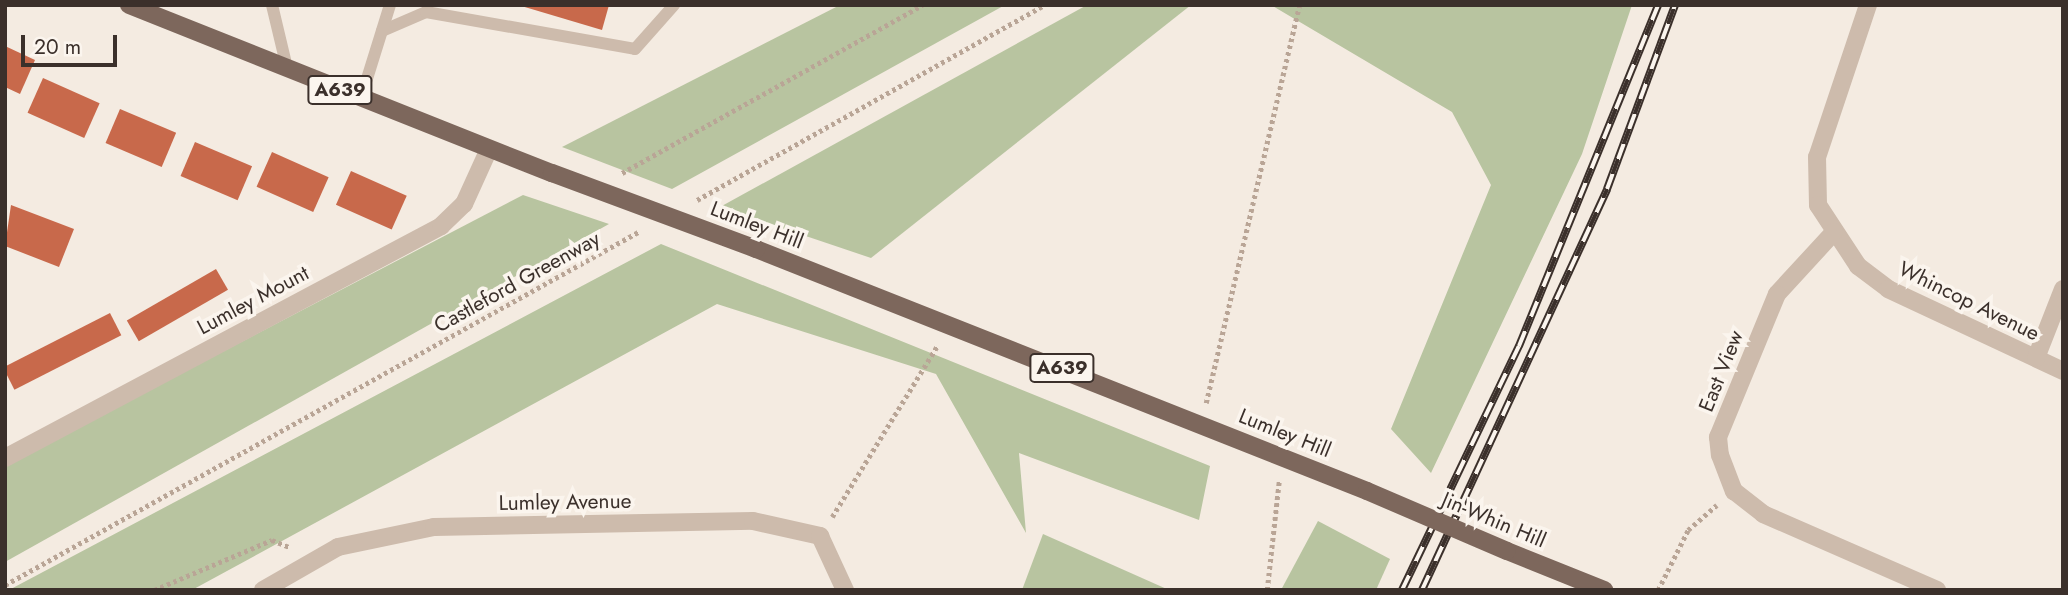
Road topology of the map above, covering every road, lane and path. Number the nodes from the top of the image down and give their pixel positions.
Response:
1 (129, 5) edge
2 (272, 5) edge
3 (390, 5) edge
4 (674, 5) edge
5 (922, 5) edge
6 (1044, 5) edge
7 (1299, 5) edge
8 (1868, 5) edge
9 (444, 10) edge
10 (382, 30) junction
11 (287, 68) junction
12 (361, 98) junction
13 (489, 149) junction
14 (599, 190) junction
15 (690, 204) dead end
16 (653, 224) dead end
17 (1834, 232) junction
18 (2063, 289) edge
19 (951, 323) junction
20 (2036, 358) junction
21 (2063, 371) edge
22 (1201, 424) junction
23 (1283, 457) junction
24 (5, 458) edge
25 (1367, 491) joint
26 (1734, 491) junction
27 (820, 536) junction
28 (305, 566) junction
29 (5, 585) edge
30 (154, 590) edge
31 (263, 590) edge
32 (845, 590) edge
33 (1267, 590) edge
34 (1604, 590) edge
35 (1658, 590) edge
36 (1937, 590) edge

1 - 11 main road, Lumley Hill / A639
2 - 11 lane
3 - 10 lane
4 - 9 lane
5 - 14 path
6 - 15 path
7 - 22 path
8 - 17 street, Whincop Avenue
9 - 10 lane
10 - 12 lane
11 - 12 main road, Lumley Hill / A639
12 - 13 main road, Lumley Hill / A639
13 - 14 main road, Lumley Hill / A639, bridge
13 - 24 street, Lumley Mount
14 - 19 main road, Lumley Hill / A639, bridge
16 - 29 path, Castleford Greenway
17 - 20 street, Whincop Avenue
17 - 26 street, East View
18 - 20 street
19 - 22 main road, Lumley Hill / A639
19 - 27 path
20 - 21 street, Whincop Avenue
22 - 23 main road, Lumley Hill / A639
23 - 25 main road, Lumley Hill / A639
23 - 33 path
25 - 34 main road, Jin-Whin Hill / A639, bridge
26 - 35 path
26 - 36 street
27 - 28 street, Lumley Avenue
27 - 32 street
28 - 30 path
28 - 31 street, Lumley Avenue

